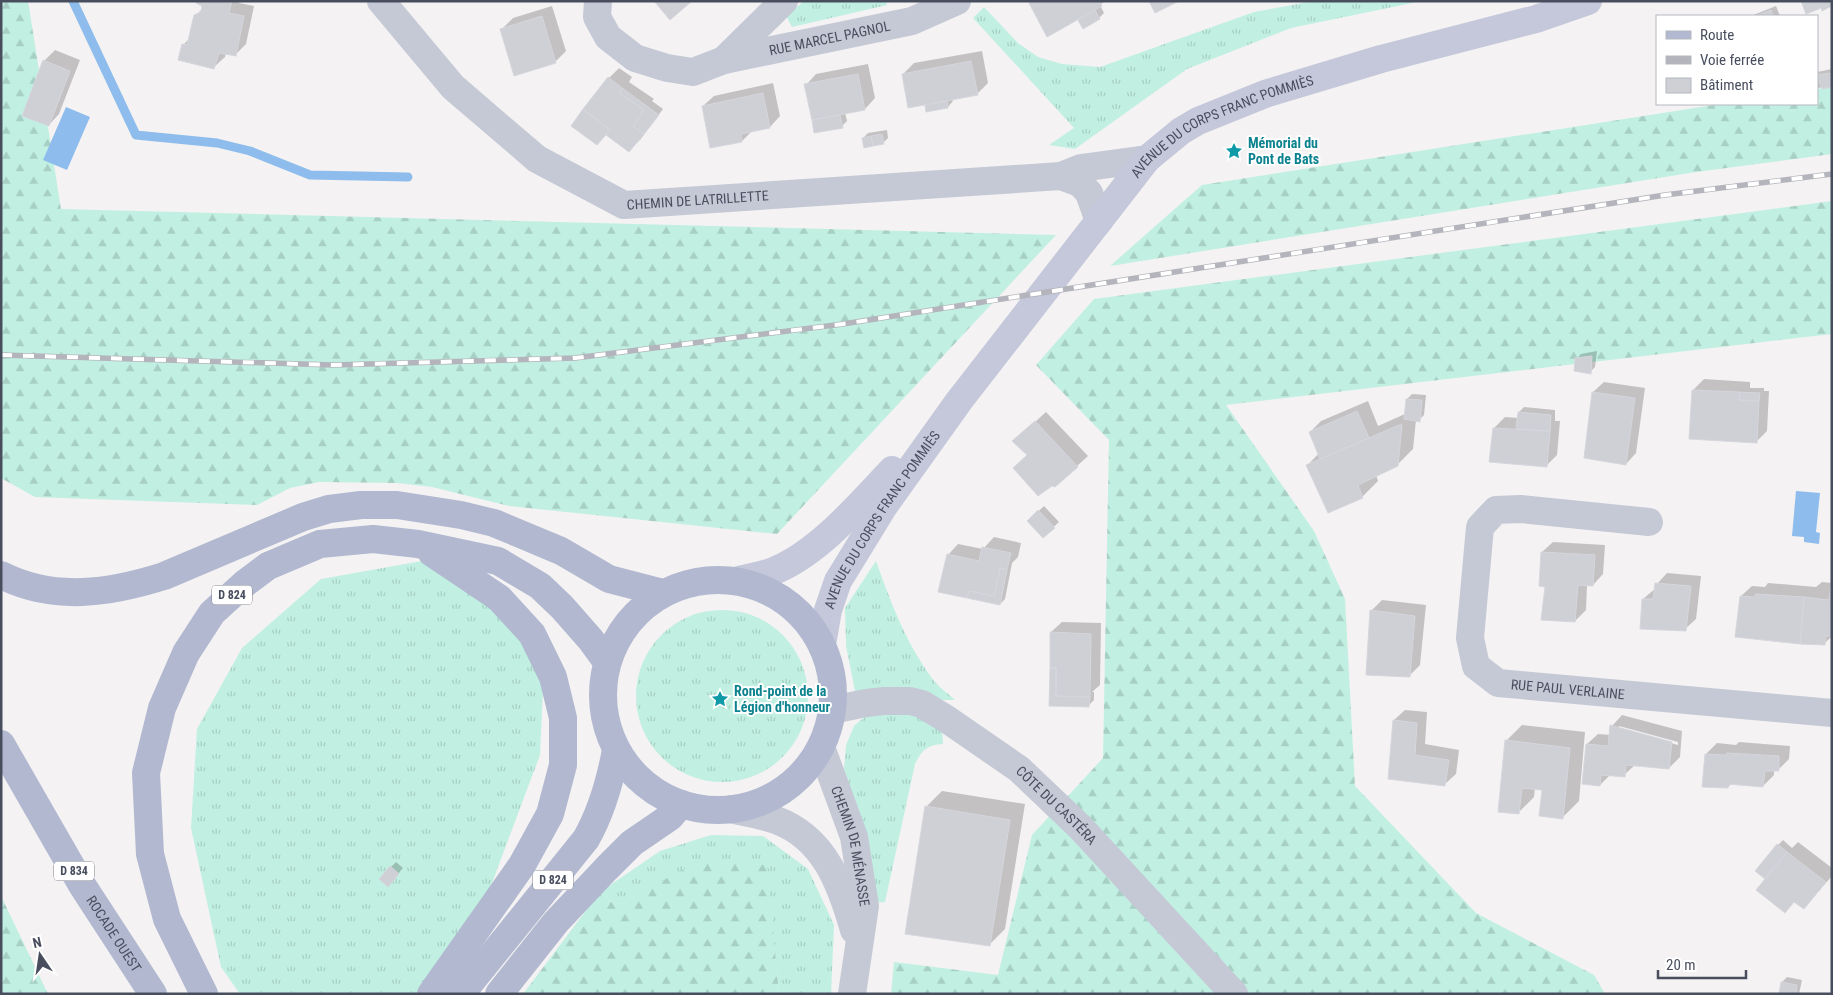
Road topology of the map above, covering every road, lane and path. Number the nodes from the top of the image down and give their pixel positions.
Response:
1 (381, 1) edge
2 (598, 1) edge
3 (784, 1) edge
4 (957, 1) edge
5 (1588, 1) edge
6 (907, 11) edge
7 (724, 60) junction
8 (1147, 159) junction
9 (1061, 176) junction
10 (1099, 221) junction
11 (959, 401) junction
12 (1649, 522) dead end
13 (418, 544) junction
14 (1, 575) edge
15 (735, 581) junction
16 (663, 593) junction
17 (822, 645) junction
18 (607, 662) junction
19 (832, 710) junction
20 (1832, 713) edge
21 (1, 744) edge
22 (821, 747) junction
23 (616, 750) junction
24 (681, 804) junction
25 (731, 809) junction
26 (859, 948) junction
27 (153, 994) edge
28 (204, 994) edge
29 (431, 994) edge
30 (461, 994) edge
31 (499, 994) edge
32 (852, 994) edge
33 (1234, 994) edge

1 - 9 street, CHEMIN DE LATRILLETTE
2 - 7 street, RUE MARCEL PAGNOL
3 - 7 street, RUE MARCEL PAGNOL
4 - 6 street, RUE MARCEL PAGNOL
5 - 8 main road, AVENUE DU CORPS FRANC POMMIÈS
6 - 7 street, RUE MARCEL PAGNOL
8 - 9 street, CHEMIN DE LATRILLETTE
8 - 10 main road, AVENUE DU CORPS FRANC POMMIÈS
9 - 10 street, CHEMIN DE LATRILLETTE
10 - 11 main road, AVENUE DU CORPS FRANC POMMIÈS
11 - 15 main road, AVENUE DU CORPS FRANC POMMIÈS
11 - 17 main road, AVENUE DU CORPS FRANC POMMIÈS
12 - 20 street, RUE PAUL VERLAINE
13 - 18 main road, D 824
13 - 28 main road, D 824
13 - 29 main road, D 824
14 - 16 main road
15 - 16 main road
15 - 17 main road
16 - 18 main road
17 - 19 main road
18 - 23 main road
19 - 22 main road
19 - 33 street, CÔTE DU CASTÉRA
21 - 27 main road, ROCADE OUEST / D 834
22 - 25 main road
22 - 26 street, CHEMIN DE MÉNASSE
23 - 24 main road
23 - 30 main road, D 824
24 - 25 main road
24 - 31 main road, D 824
25 - 26 street, CHEMIN DE MÉNASSE
26 - 32 street, CHEMIN DE MÉNASSE

